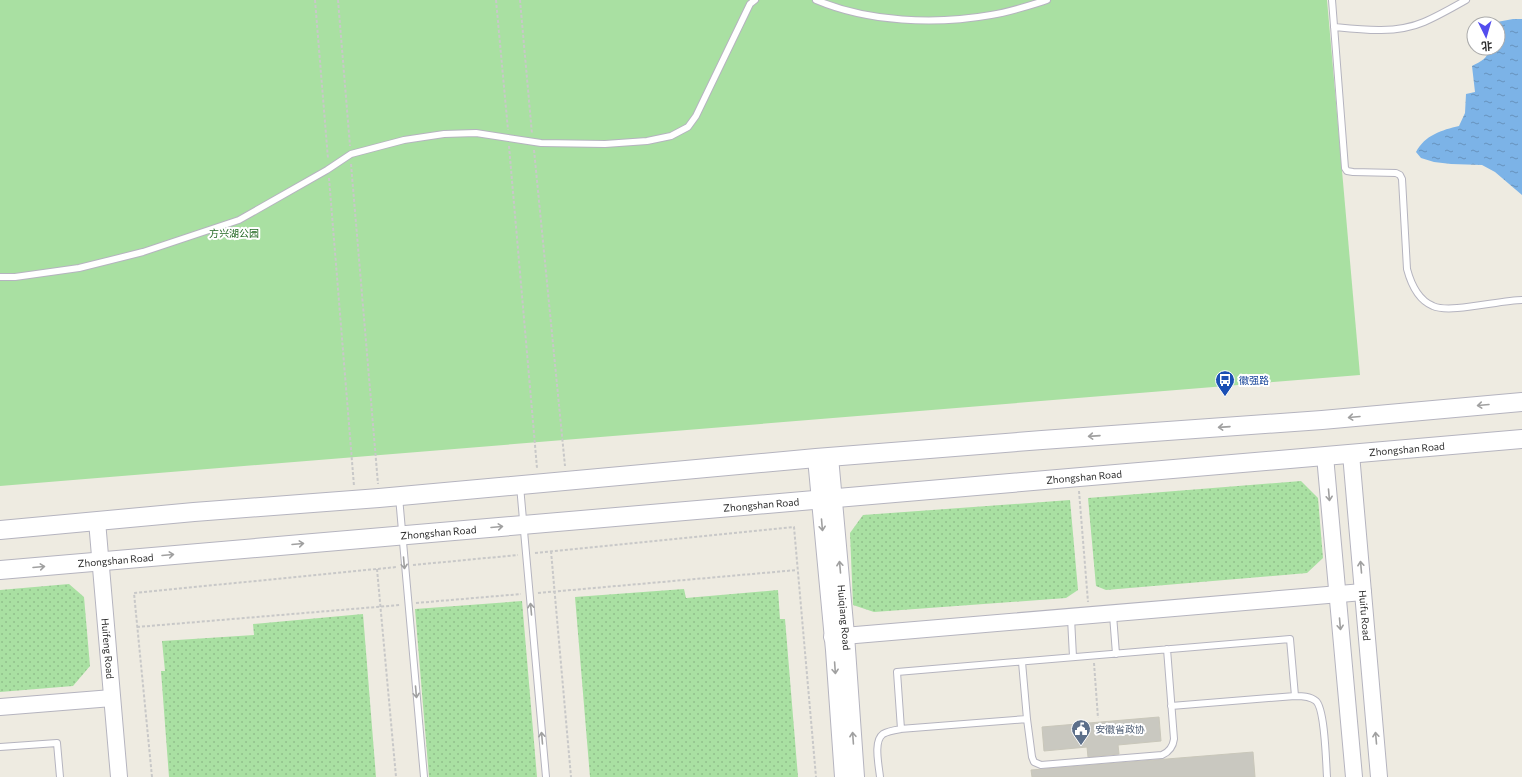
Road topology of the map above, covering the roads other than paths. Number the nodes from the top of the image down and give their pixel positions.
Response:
1 (755, 0) edge
2 (816, 0) edge
3 (1047, 0) edge
4 (1332, 0) edge
5 (1466, 0) edge
6 (1334, 27) junction
7 (0, 277) edge
8 (1522, 300) edge
9 (1522, 402) edge
10 (1522, 439) edge
11 (1351, 454) junction
12 (1325, 456) junction
13 (823, 458) junction
14 (520, 485) junction
15 (398, 496) junction
16 (826, 499) junction
17 (92, 521) junction
18 (524, 525) junction
19 (0, 530) edge
20 (402, 536) junction
21 (96, 562) junction
22 (0, 570) edge
23 (1363, 592) junction
24 (1338, 594) junction
25 (1113, 613) junction
26 (1071, 616) junction
27 (839, 636) junction
28 (1167, 650) junction
29 (1116, 654) junction
30 (1073, 657) junction
31 (1022, 662) junction
32 (1295, 696) junction
33 (108, 698) junction
34 (1171, 706) junction
35 (0, 707) edge
36 (1027, 719) junction
37 (900, 729) junction
38 (0, 747) edge
39 (60, 777) edge
40 (110, 777) edge
41 (119, 777) edge
42 (424, 777) edge
43 (546, 777) edge
44 (843, 777) edge
45 (856, 777) edge
46 (880, 777) edge
47 (1327, 777) edge
48 (1354, 777) edge
49 (1379, 777) edge

1 - 7 lane
2 - 3 lane
4 - 6 lane
5 - 6 lane
6 - 8 lane
9 -> 13 main road
10 - 11 main road, Zhongshan Road
11 - 12 main road, Zhongshan Road
23 -> 11 street, Huifu Road
12 - 16 main road, Zhongshan Road
12 -> 24 street
13 - 14 main road
13 - 16 street, Huiqiang Road
14 - 15 main road
14 - 18 lane
15 - 17 main road
15 - 20 lane
16 - 18 main road, Zhongshan Road
16 - 27 street, Huiqiang Road
17 - 19 main road
17 - 21 street, Huifeng Road
20 -> 18 main road, Zhongshan Road
43 -> 18 lane
21 -> 20 main road, Zhongshan Road
20 -> 42 lane
22 -> 21 main road, Zhongshan Road
21 - 33 street, Huifeng Road
23 - 24 street
49 -> 23 street, Huifu Road
24 - 25 street
24 -> 48 street
25 - 26 street
25 - 29 lane
26 - 27 street
26 - 30 lane
27 -> 44 street, Huiqiang Road
45 -> 27 street, Huiqiang Road
28 - 29 lane
28 - 32 lane
28 - 34 lane
29 - 30 lane
30 - 31 lane
31 - 36 lane
31 - 37 lane
32 - 34 lane
32 - 47 lane
33 - 35 street
33 - 40 street, Huifeng Road
33 - 41 street, Huifeng Road
34 - 36 lane
36 - 37 lane
37 - 46 lane
38 - 39 lane

